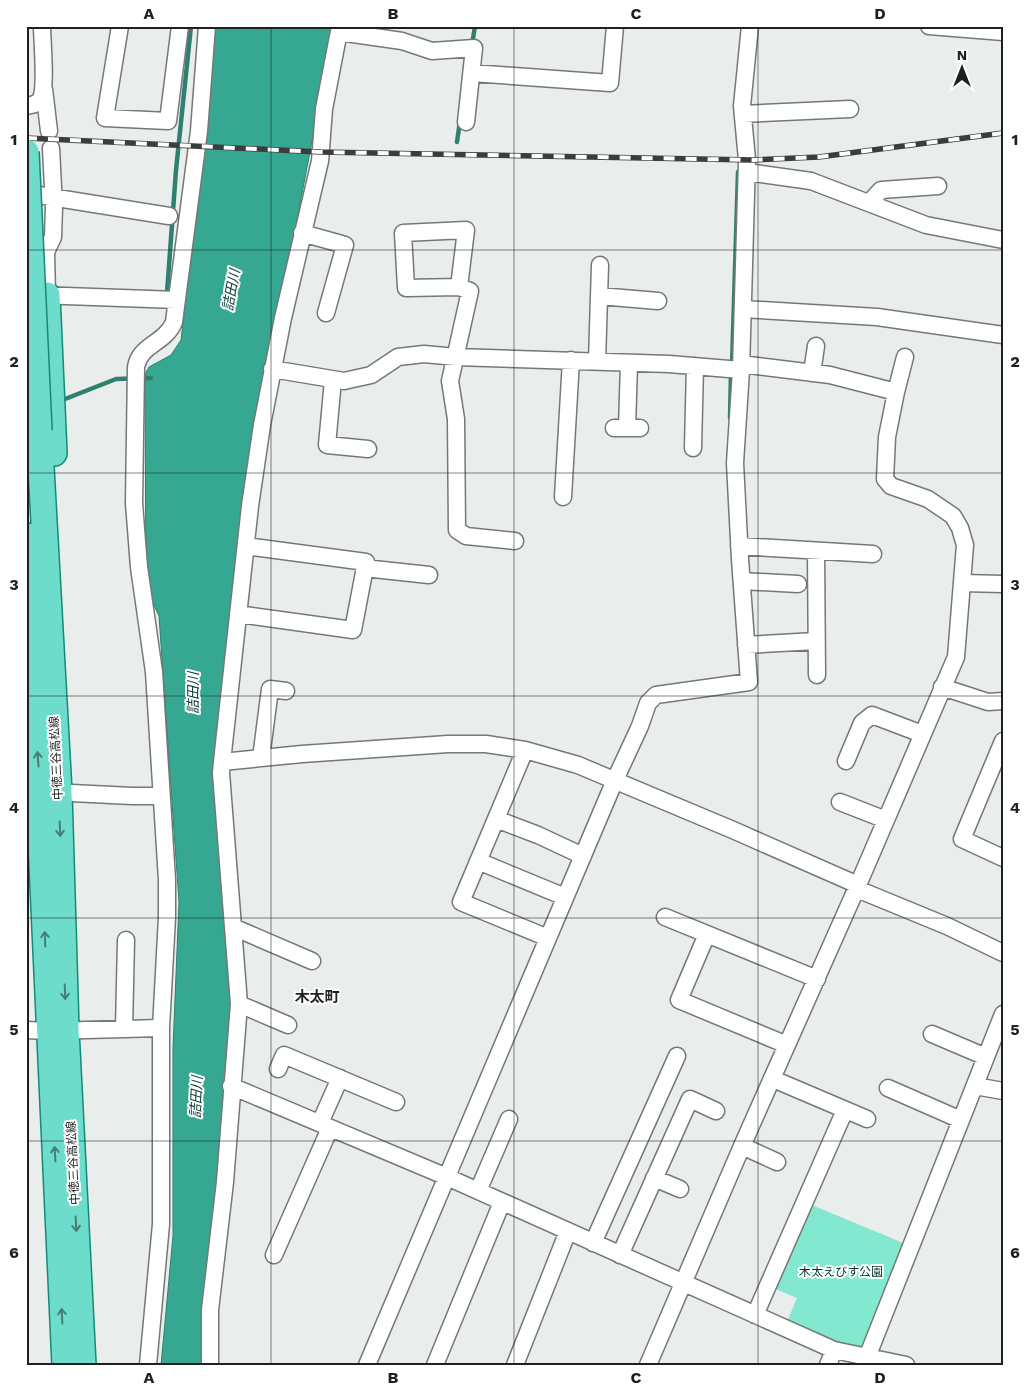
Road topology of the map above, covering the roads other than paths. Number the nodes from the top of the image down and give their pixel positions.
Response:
1 (42, 26) edge
2 (120, 26) edge
3 (180, 26) edge
4 (207, 26) edge
5 (615, 26) edge
6 (750, 26) edge
7 (929, 26) edge
8 (340, 29) edge
9 (1003, 32) edge
10 (472, 73) junction
11 (44, 88) junction
12 (26, 106) edge
13 (850, 108) dead end
14 (743, 114) junction
15 (466, 122) dead end
16 (49, 131) dead end
17 (51, 148) dead end
18 (26, 152) edge
19 (747, 172) junction
20 (938, 186) dead end
21 (26, 194) edge
22 (53, 199) junction
23 (869, 203) junction
24 (169, 216) dead end
25 (302, 234) junction
26 (1003, 240) edge
27 (26, 245) edge
28 (46, 252) junction
29 (600, 265) dead end
30 (459, 287) junction
31 (37, 295) edge
32 (599, 296) junction
33 (177, 300) junction
34 (658, 301) dead end
35 (743, 309) junction
36 (326, 313) dead end
37 (1003, 335) edge
38 (816, 346) dead end
39 (456, 357) junction
40 (905, 357) dead end
41 (571, 360) junction
42 (597, 361) junction
43 (629, 362) junction
44 (695, 366) junction
45 (741, 367) junction
46 (272, 369) junction
47 (812, 373) junction
48 (334, 380) junction
49 (896, 392) junction
50 (627, 428) dead end
51 (693, 448) dead end
52 (368, 449) dead end
53 (563, 497) dead end
54 (26, 512) edge
55 (515, 541) dead end
56 (246, 546) junction
57 (739, 546) junction
58 (816, 552) junction
59 (873, 554) dead end
60 (364, 568) junction
61 (429, 575) dead end
62 (742, 581) junction
63 (962, 582) junction
64 (798, 584) dead end
65 (1003, 584) edge
66 (238, 614) junction
67 (816, 640) junction
68 (746, 645) junction
69 (26, 654) edge
70 (817, 675) dead end
71 (42, 677) junction
72 (942, 687) junction
73 (272, 690) dead end
74 (1002, 704) edge
75 (922, 734) junction
76 (1003, 741) edge
77 (525, 750) junction
78 (261, 758) junction
79 (846, 761) dead end
80 (222, 762) junction
81 (615, 780) junction
82 (42, 791) edge
83 (160, 796) junction
84 (840, 802) dead end
85 (496, 819) junction
86 (886, 820) junction
87 (583, 856) junction
88 (1003, 858) edge
89 (478, 862) junction
90 (35, 874) edge
91 (858, 887) junction
92 (566, 897) junction
93 (665, 917) dead end
94 (234, 926) junction
95 (706, 934) junction
96 (548, 938) junction
97 (126, 940) dead end
98 (1002, 949) edge
99 (312, 961) dead end
100 (817, 979) junction
101 (239, 1004) junction
102 (1003, 1014) edge
103 (288, 1025) dead end
104 (124, 1028) junction
105 (161, 1028) junction
106 (47, 1030) edge
107 (932, 1034) dead end
108 (787, 1046) junction
109 (677, 1056) dead end
110 (986, 1057) junction
111 (278, 1069) dead end
112 (340, 1078) junction
113 (772, 1079) junction
114 (231, 1086) junction
115 (975, 1086) junction
116 (888, 1088) dead end
117 (1003, 1090) edge
118 (396, 1102) dead end
119 (845, 1110) junction
120 (716, 1111) dead end
121 (509, 1119) dead end
122 (867, 1119) dead end
123 (961, 1120) junction
124 (325, 1125) junction
125 (742, 1146) junction
126 (778, 1162) dead end
127 (447, 1177) junction
128 (654, 1178) junction
129 (680, 1189) dead end
130 (478, 1191) junction
131 (502, 1202) junction
132 (568, 1231) junction
133 (593, 1243) junction
134 (274, 1255) dead end
135 (620, 1255) junction
136 (683, 1284) junction
137 (755, 1315) junction
138 (831, 1357) edge
139 (866, 1361) edge
140 (64, 1365) edge
141 (83, 1365) edge
142 (148, 1365) edge
143 (211, 1365) edge
144 (367, 1365) edge
145 (435, 1365) edge
146 (515, 1365) edge
147 (648, 1365) edge
148 (906, 1365) edge

1 - 11 street
2 - 3 street
4 - 33 street
5 - 10 street
6 - 14 street
7 - 9 street
8 - 10 street
8 - 25 street
10 - 15 street
11 - 12 street
11 - 16 street
13 - 14 street
14 - 19 street
17 - 22 street
18 - 71 main road, 中徳三谷高松線, bridge
19 - 23 street
19 - 35 street
20 - 23 street
21 - 22 street
22 - 24 street
22 - 28 street
23 - 26 street
25 - 36 street
25 - 46 street
27 - 28 street
28 - 31 street
29 - 32 street
30 - 30 street
30 - 39 street
31 - 33 street
31 - 71 main road
32 - 34 street
32 - 42 street
33 - 83 street
35 - 37 street
35 - 45 street
38 - 47 street
39 - 41 street
39 - 48 street
39 - 55 street
40 - 49 street
41 - 42 street
41 - 53 street
42 - 43 street
43 - 44 street
43 - 50 street
44 - 45 street
44 - 51 street
45 - 47 street
45 - 57 street
46 - 48 street
46 - 56 street
47 - 49 street
48 - 52 street
49 - 63 street
54 - 71 main road, 中徳三谷高松線
56 - 60 street
56 - 66 street
57 - 58 street
57 - 62 street
58 - 59 street
58 - 67 street
60 - 61 street
60 - 66 street
62 - 64 street
62 - 68 street
63 - 65 street
63 - 72 street
66 - 80 street
67 - 68 street
67 - 70 street
68 - 81 street
69 - 71 main road
71 - 82 main road, 中徳三谷高松線
72 - 74 street
72 - 75 street
73 - 78 street
75 - 79 street
75 - 86 street
76 - 88 street
77 - 78 street
77 - 81 street
77 - 85 street
78 - 80 street
80 - 94 street
81 - 87 street
81 - 91 street
82 - 83 street
82 - 90 main road, 中徳三谷高松線
82 -> 106 main road, 中徳三谷高松線
83 - 105 street
84 - 86 street
85 - 87 street
85 - 89 street
86 - 91 street
87 - 92 street
89 - 92 street
89 - 96 street
106 -> 90 main road, 中徳三谷高松線
91 - 98 street
91 - 100 street
92 - 96 street
93 - 95 street
94 - 99 street
94 - 101 street
95 - 100 street
95 - 108 street
96 - 127 street
97 - 104 street
100 - 108 street
101 - 103 street
101 - 114 street
102 - 110 street
104 - 105 street
104 - 106 street
105 - 142 street
140 -> 106 main road, 中徳三谷高松線
106 -> 141 main road, 中徳三谷高松線
107 - 110 street
108 - 113 street
109 - 133 street
110 - 115 street
111 - 112 street
112 - 118 street
112 - 124 street
113 - 119 street
113 - 125 street
114 - 124 street
114 - 143 street
115 - 117 street
115 - 123 street
116 - 123 street
119 - 122 street
119 - 137 street
120 - 128 street
121 - 130 street
123 - 139 street
124 - 127 street
124 - 134 street
125 - 126 street
125 - 136 street
127 - 130 street
127 - 144 street
128 - 129 street
128 - 135 street
130 - 131 street
131 - 132 street
131 - 145 street
132 - 133 street
132 - 146 street
133 - 135 street
135 - 136 street
136 - 137 street
136 - 147 street
137 - 138 street
138 - 139 street
139 - 148 street

